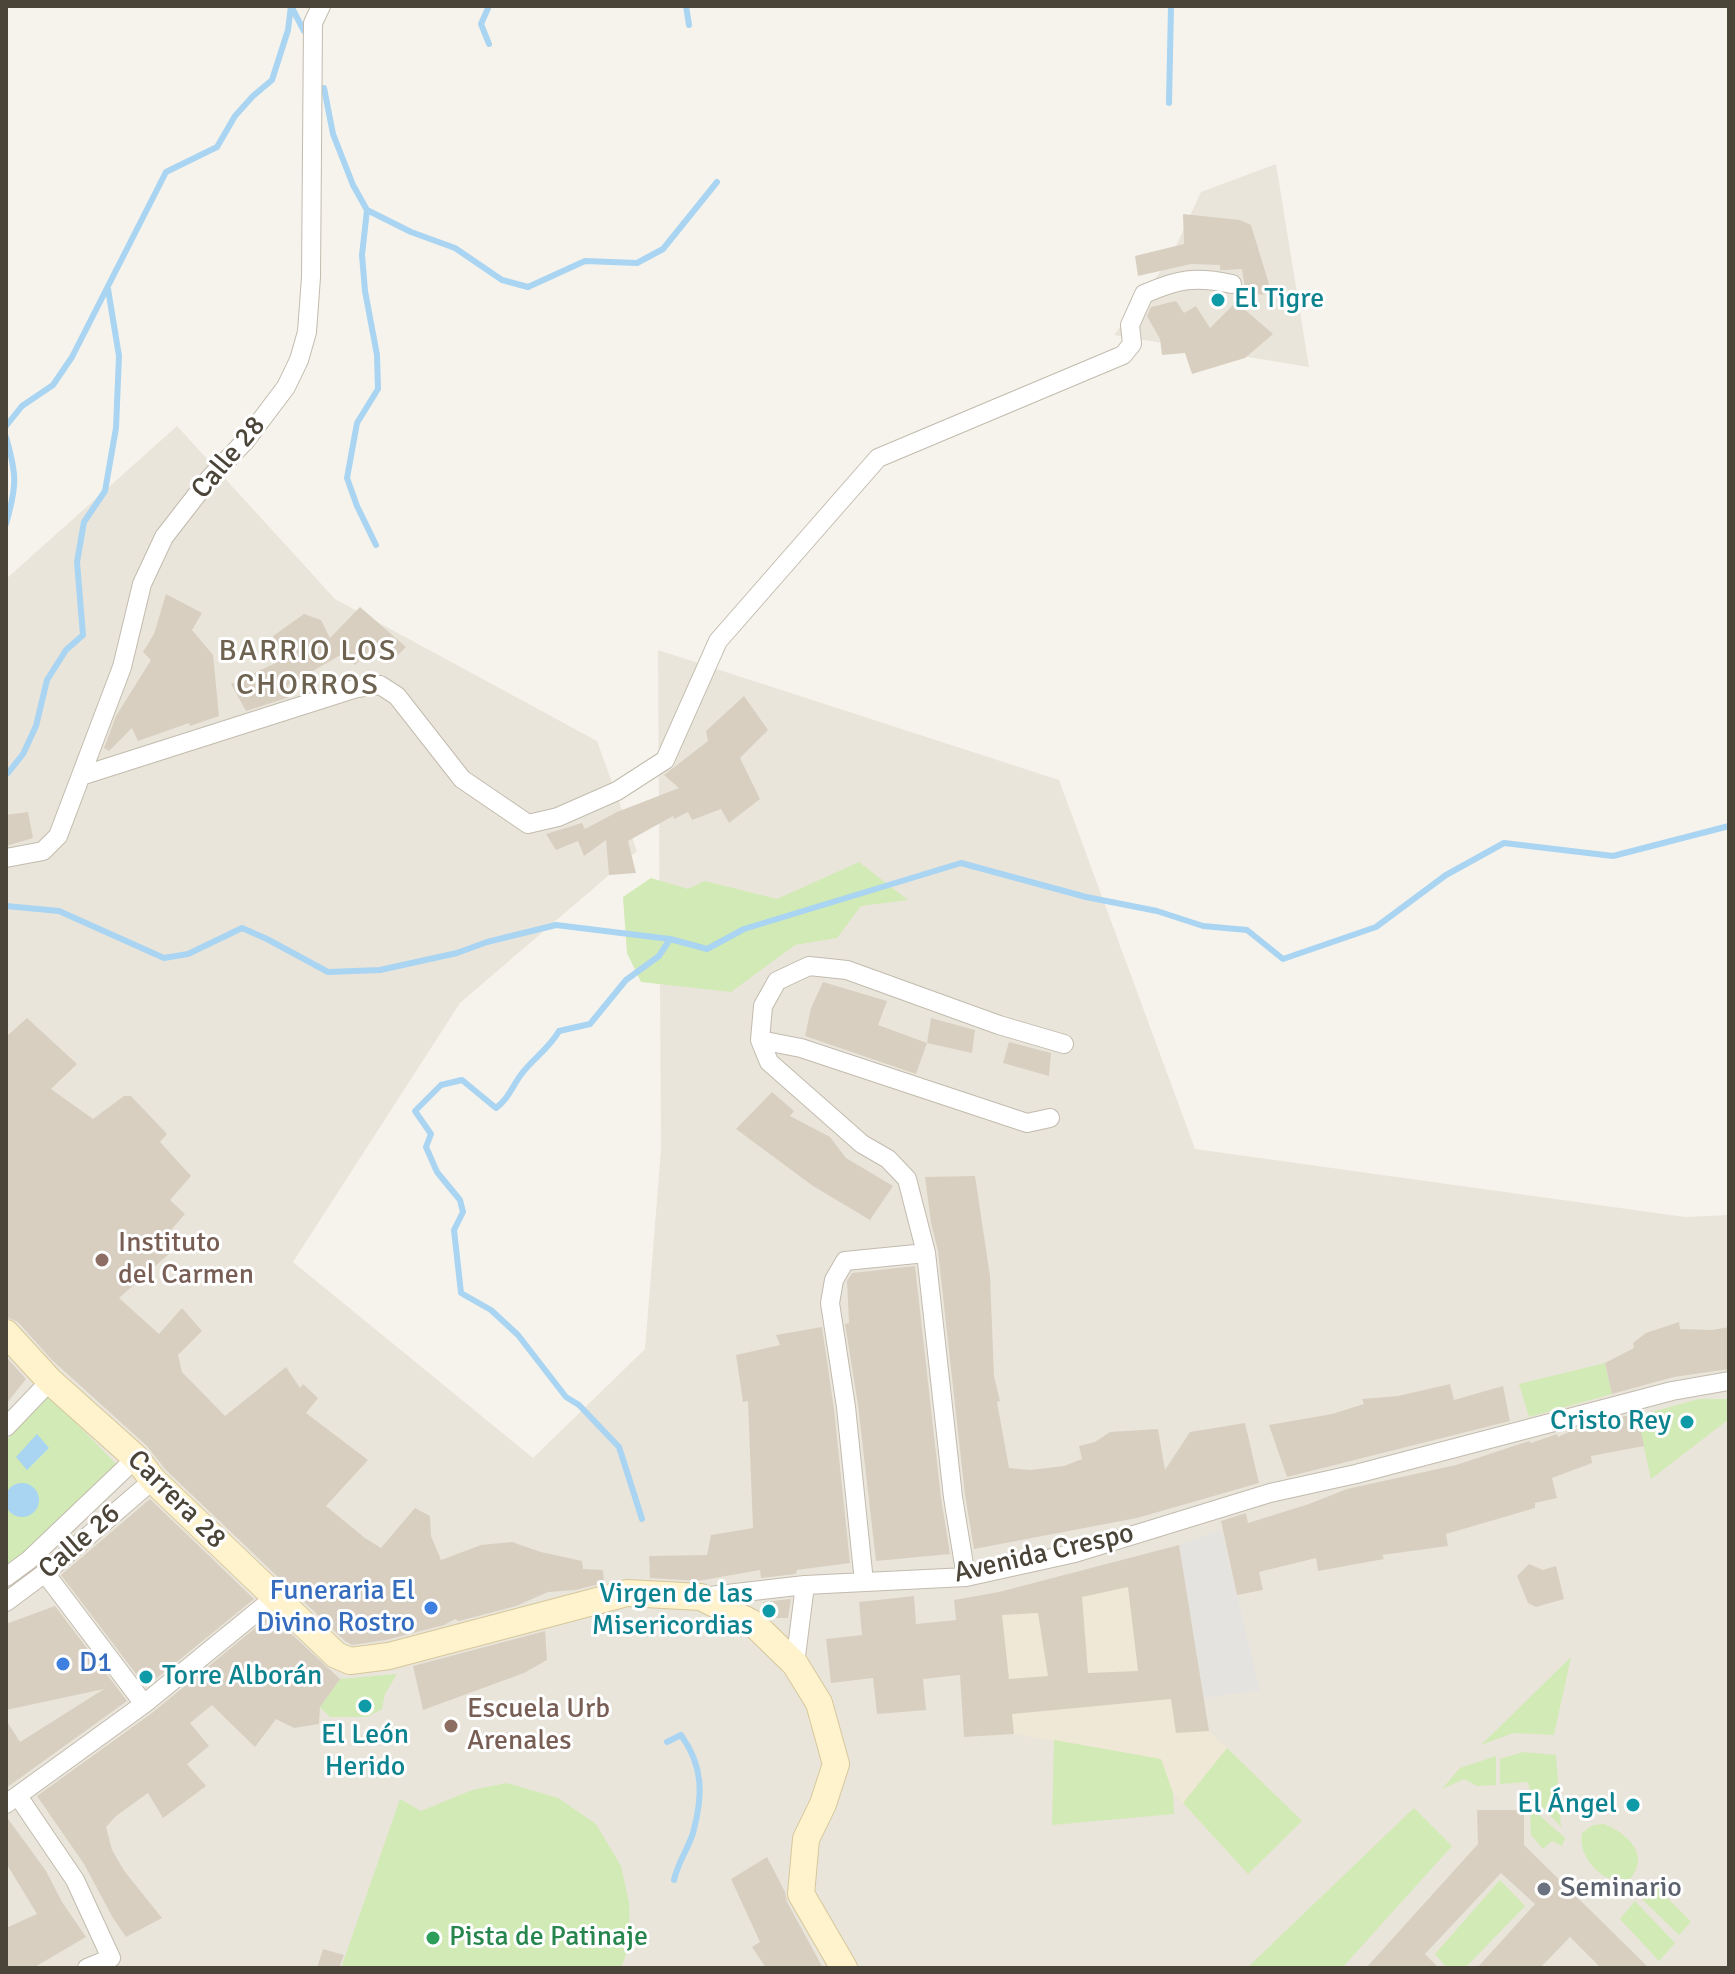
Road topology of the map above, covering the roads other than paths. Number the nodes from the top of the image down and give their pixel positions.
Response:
1 (321, 6) edge
2 (1232, 284) dead end
3 (81, 776) junction
4 (6, 858) edge
5 (760, 1040) junction
6 (1064, 1044) dead end
7 (1050, 1118) dead end
8 (926, 1253) junction
9 (6, 1333) edge
10 (50, 1381) junction
11 (1729, 1381) edge
12 (6, 1427) edge
13 (136, 1458) junction
14 (153, 1480) junction
15 (45, 1573) junction
16 (6, 1577) edge
17 (966, 1577) junction
18 (864, 1582) junction
19 (805, 1585) junction
20 (275, 1597) junction
21 (701, 1597) junction
22 (6, 1602) edge
23 (350, 1661) joint
24 (795, 1664) junction
25 (144, 1704) junction
26 (12, 1800) edge
27 (87, 1968) edge
28 (844, 1968) edge

1 - 3 street, Calle 28
2 - 3 street
3 - 4 street, Calle 28
5 - 6 street
5 - 7 street
5 - 8 street
8 - 17 street
8 - 18 street
9 - 10 main road, Carrera 28
10 - 12 street
10 - 13 main road, Carrera 28
11 - 17 street, Avenida Crespo
13 - 14 main road, Carrera 28
13 - 16 street, Calle 26
14 - 15 street, Calle 26
14 - 20 main road, Carrera 28
15 - 22 street, Calle 26
15 - 25 street
17 - 18 street, Avenida Crespo
18 - 19 street, Avenida Crespo
19 - 21 street, Avenida Crespo
19 - 24 street
20 - 23 main road, Carrera 28
20 - 25 street
21 - 23 main road, Avenida Crespo
21 - 24 main road
24 - 28 main road
25 - 26 street
26 - 27 street

